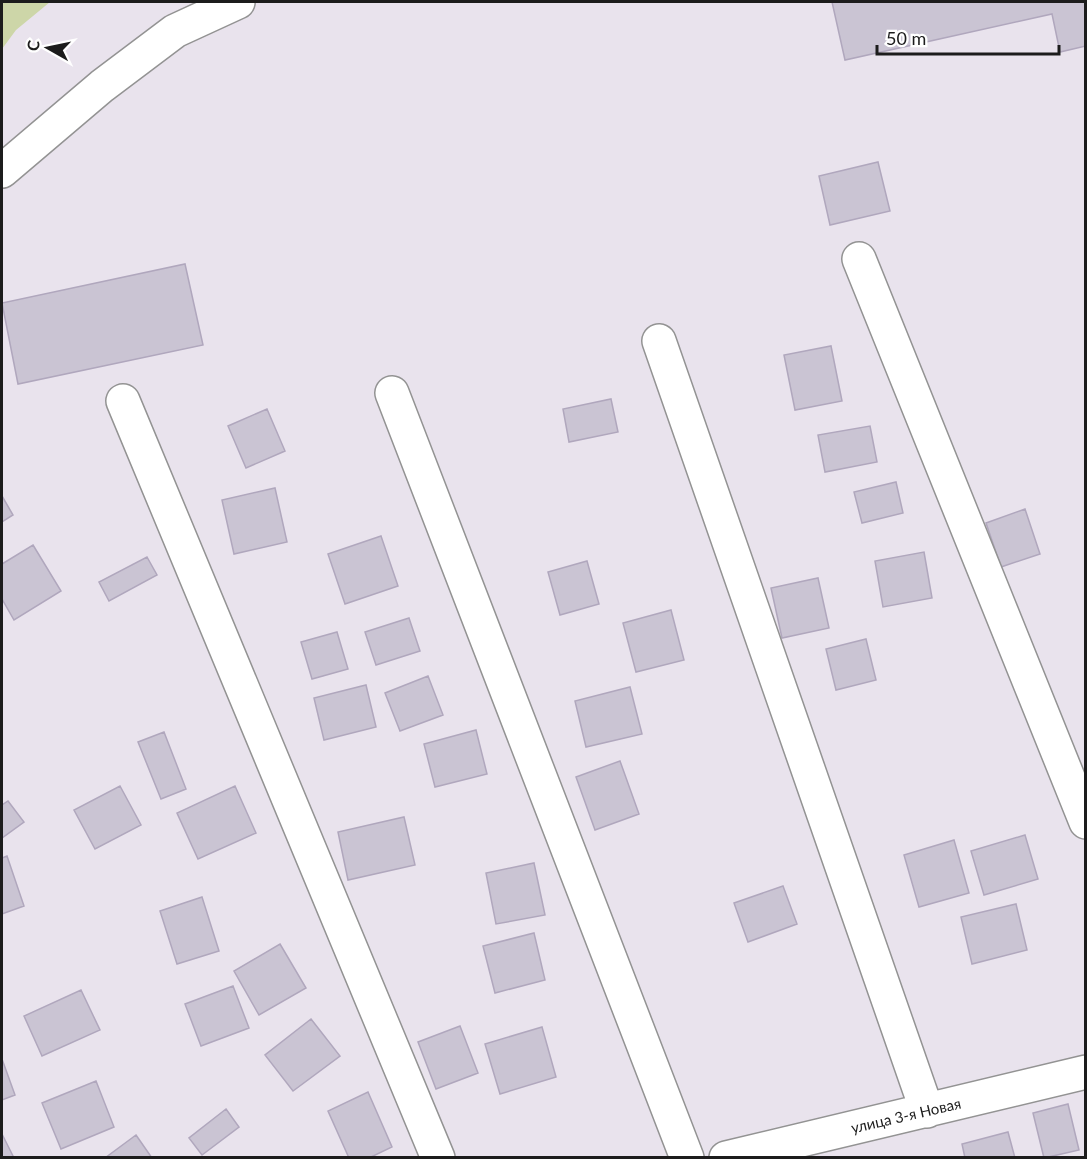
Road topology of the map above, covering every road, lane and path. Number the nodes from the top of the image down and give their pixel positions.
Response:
1 (238, 2) edge
2 (2, 171) edge
3 (859, 259) dead end
4 (659, 341) dead end
5 (393, 393) dead end
6 (123, 401) dead end
7 (1086, 822) edge
8 (1086, 1072) edge
9 (927, 1111) junction
10 (438, 1158) edge
11 (687, 1158) edge
12 (726, 1158) edge

1 - 2 street
3 - 7 street
4 - 9 street
5 - 11 street
6 - 10 street
8 - 9 street, улица 3-я Новая
9 - 12 street, улица 3-я Новая

